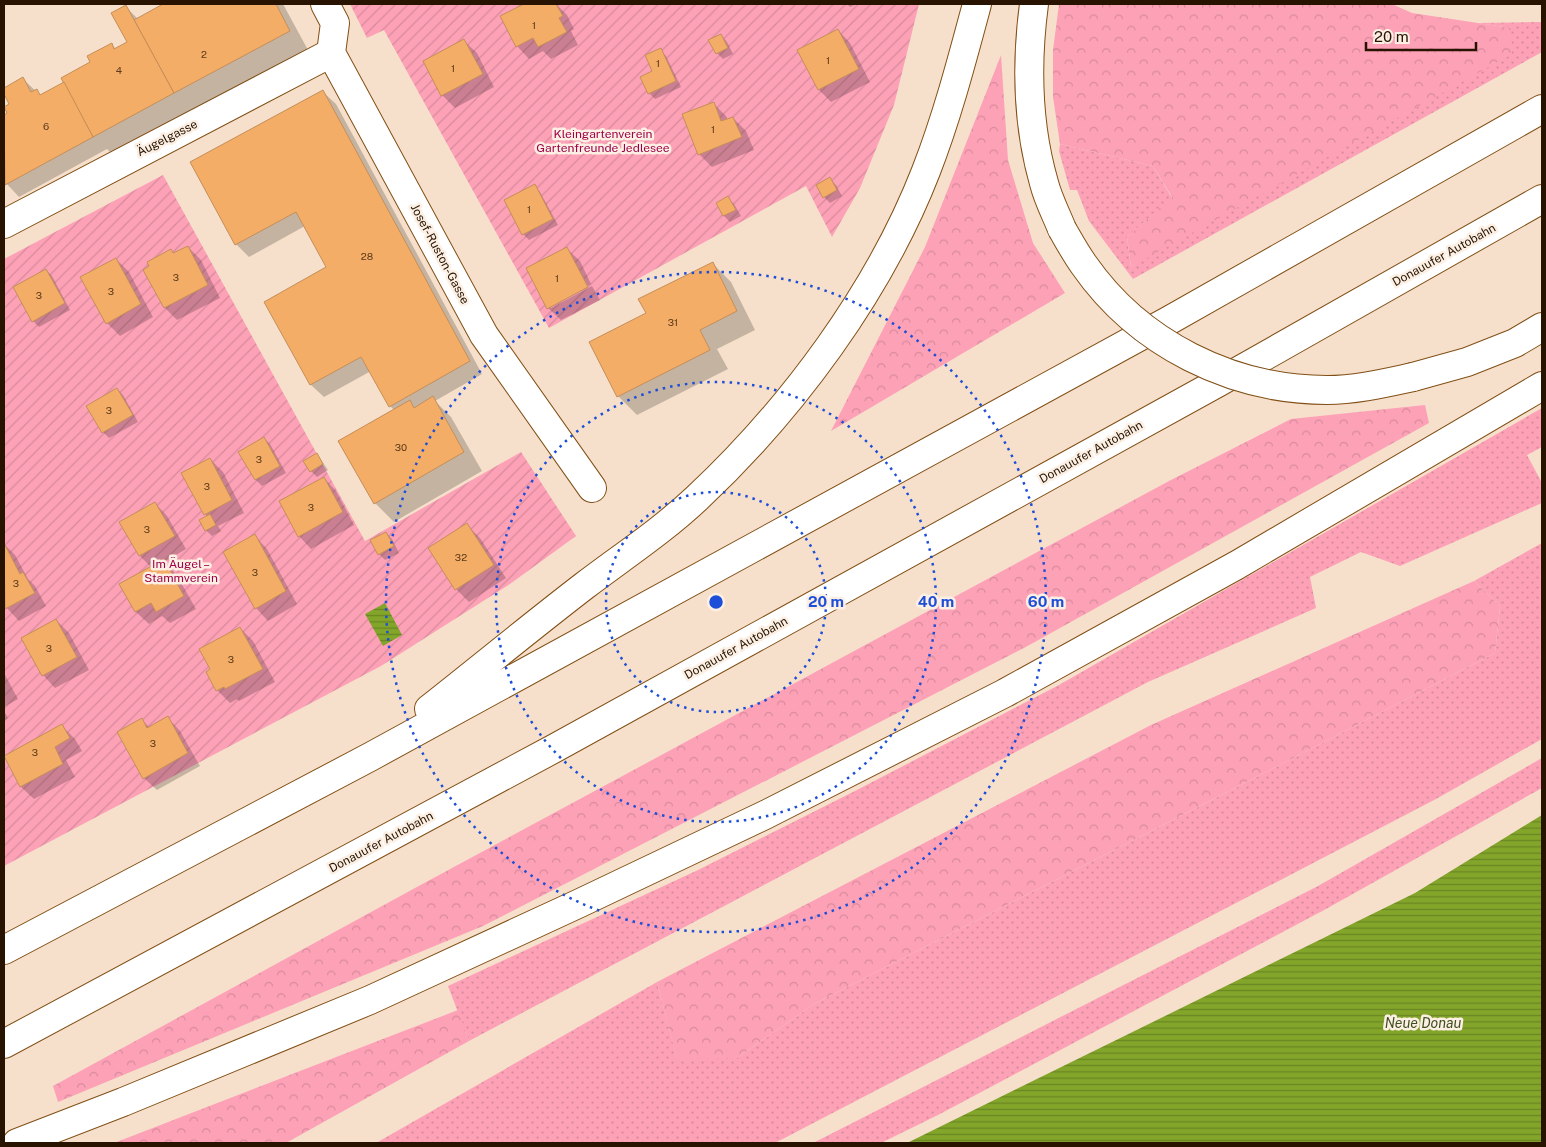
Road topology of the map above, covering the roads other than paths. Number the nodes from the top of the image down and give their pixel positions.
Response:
1 (326, 4) edge
2 (977, 4) edge
3 (1034, 4) edge
4 (331, 53) junction
5 (1542, 108) edge
6 (1542, 199) edge
7 (4, 224) edge
8 (1542, 327) edge
9 (1542, 386) edge
10 (592, 488) dead end
11 (370, 757) junction
12 (4, 950) edge
13 (4, 1044) edge
14 (17, 1143) edge

1 - 4 main road
2 - 11 main road
3 - 8 main road, bridge
4 - 7 main road, Äugelgasse
4 - 10 main road, Josef-Ruston-Gasse
5 - 11 main road
6 - 13 main road, Donauufer Autobahn
9 - 14 main road
11 - 12 main road

